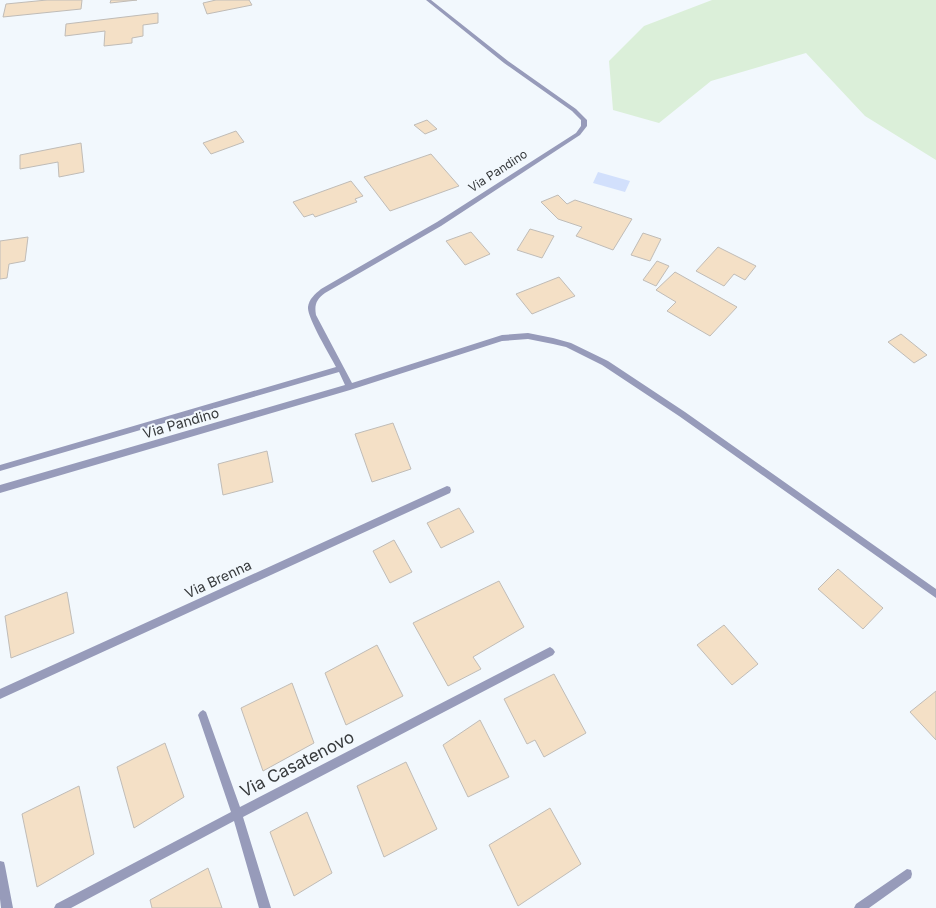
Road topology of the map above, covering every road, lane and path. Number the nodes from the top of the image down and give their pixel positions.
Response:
1 (428, 0) edge
2 (340, 369) junction
3 (350, 387) junction
4 (0, 468) edge
5 (0, 489) edge
6 (447, 490) dead end
7 (936, 594) edge
8 (550, 652) dead end
9 (0, 694) edge
10 (203, 715) dead end
11 (237, 814) junction
12 (0, 866) edge
13 (907, 874) dead end
14 (7, 908) edge
15 (60, 908) edge
16 (265, 908) edge
17 (860, 908) edge

1 - 2 street, Via Pandino
2 - 3 street, Via Pandino
2 - 4 street, Via Pandino
3 - 5 street, Via Pandino
3 - 7 street
6 - 9 street, Via Brenna
8 - 11 street, Via Casatenovo
10 - 11 street
11 - 15 street, Via Casatenovo
11 - 16 street
12 - 14 street
13 - 17 street

